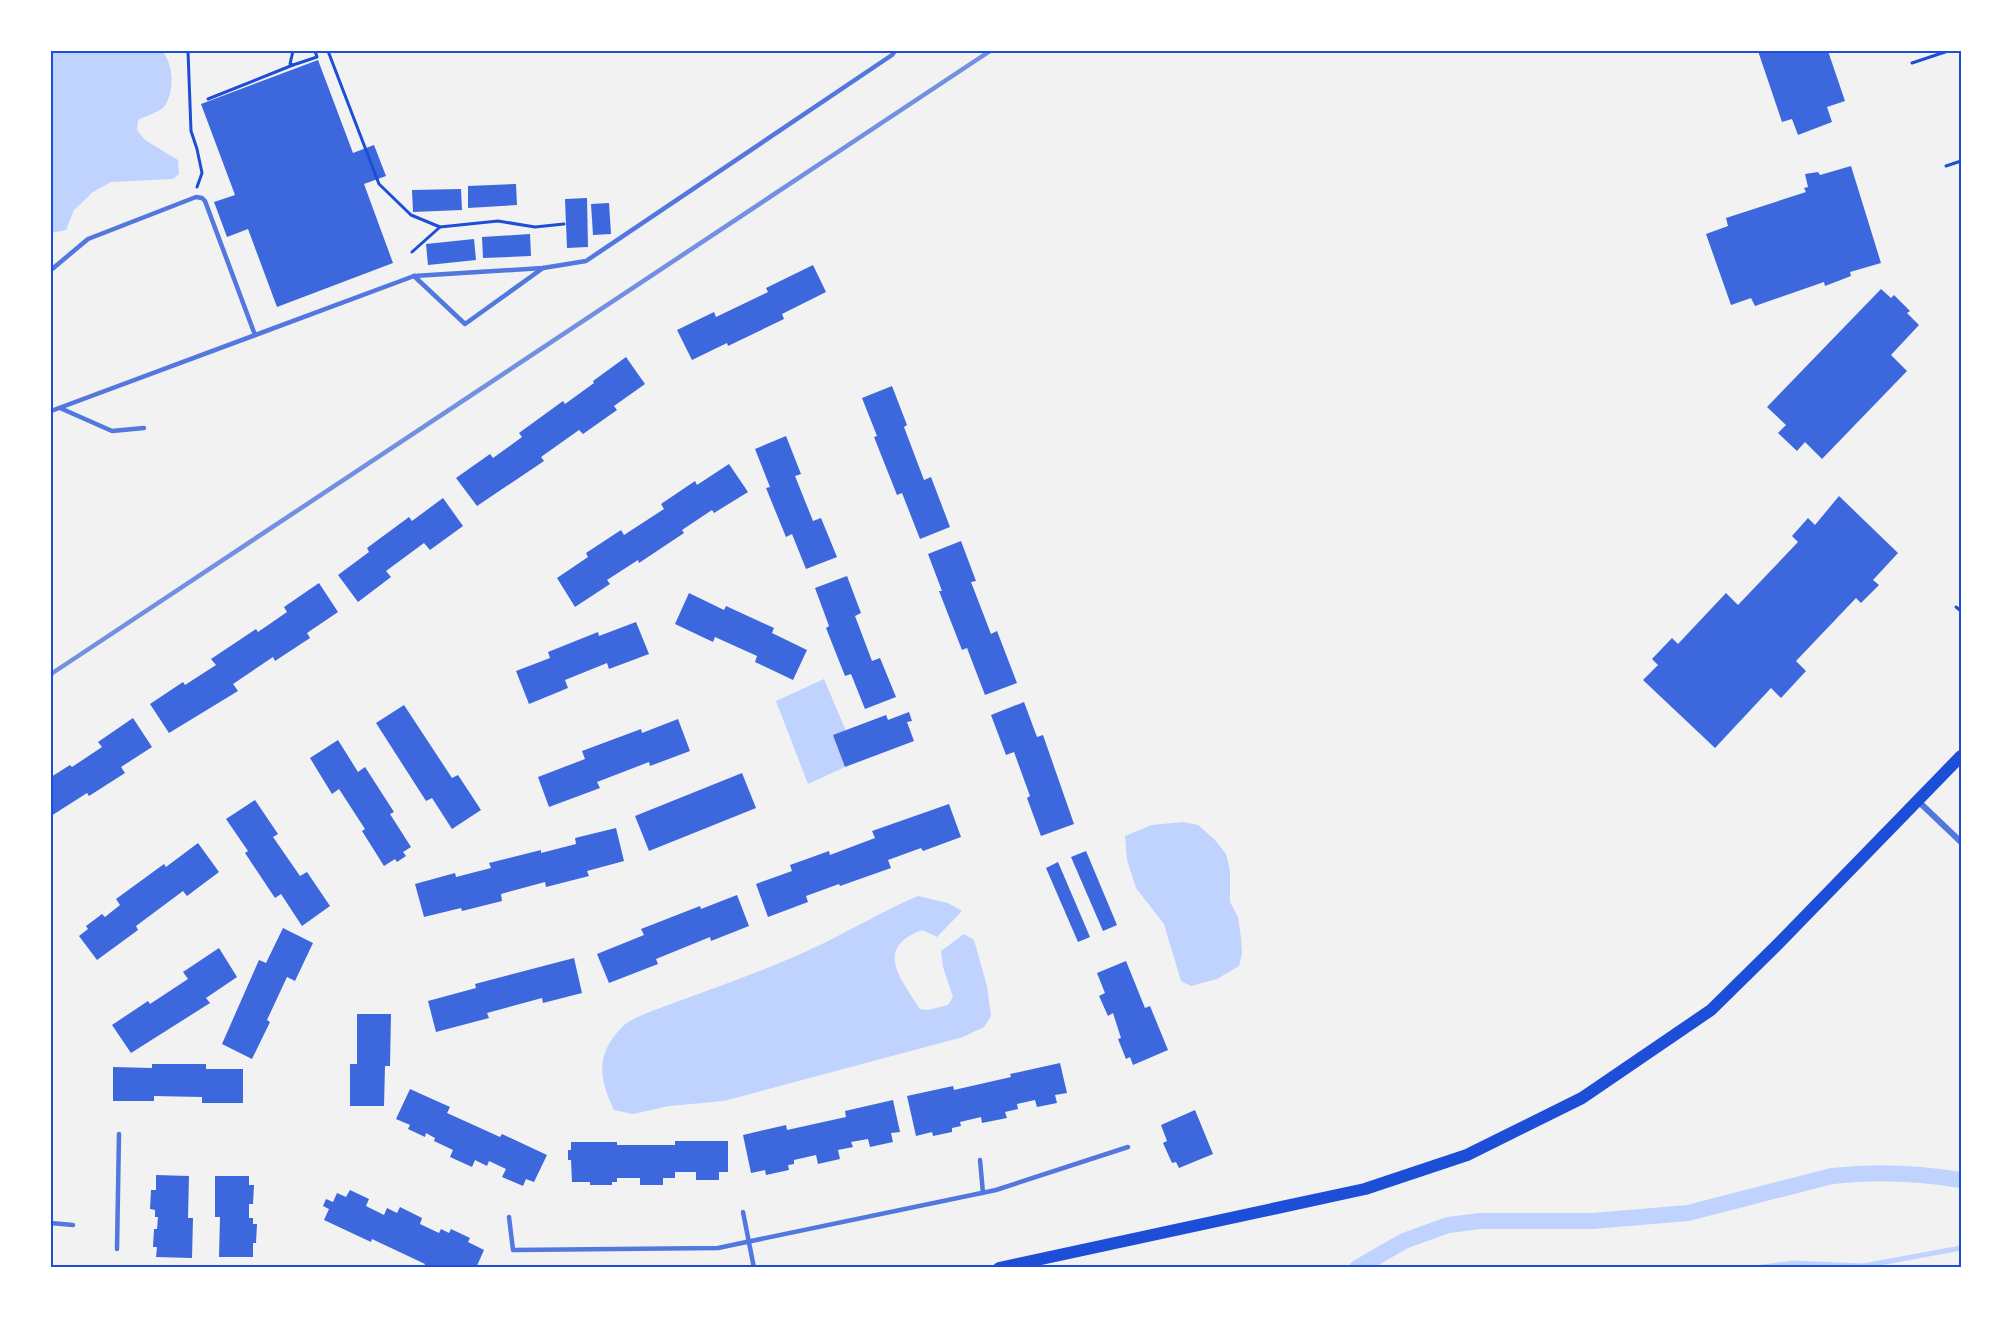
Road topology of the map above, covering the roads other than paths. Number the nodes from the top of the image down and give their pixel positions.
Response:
1 (895, 51) edge
2 (543, 268) junction
3 (51, 270) edge
4 (414, 276) junction
5 (255, 335) junction
6 (60, 408) junction
7 (51, 411) edge
8 (144, 428) dead end
9 (1961, 756) edge
10 (1918, 801) junction
11 (1961, 842) edge
12 (119, 1134) dead end
13 (1128, 1147) dead end
14 (980, 1160) dead end
15 (983, 1193) junction
16 (743, 1212) dead end
17 (509, 1217) dead end
18 (51, 1223) edge
19 (73, 1225) dead end
20 (749, 1241) junction
21 (117, 1250) dead end
22 (754, 1268) edge
23 (999, 1268) edge

1 - 2 lane
2 - 4 lane
2 - 4 lane
3 - 5 lane
4 - 5 lane
5 - 6 lane
6 - 7 lane
6 - 8 lane
9 - 10 main road
10 - 11 street
10 - 23 main road
12 - 21 lane
13 - 15 lane
14 - 15 lane
15 - 20 lane
16 - 20 lane
17 - 20 lane
18 - 19 lane
20 - 22 lane

